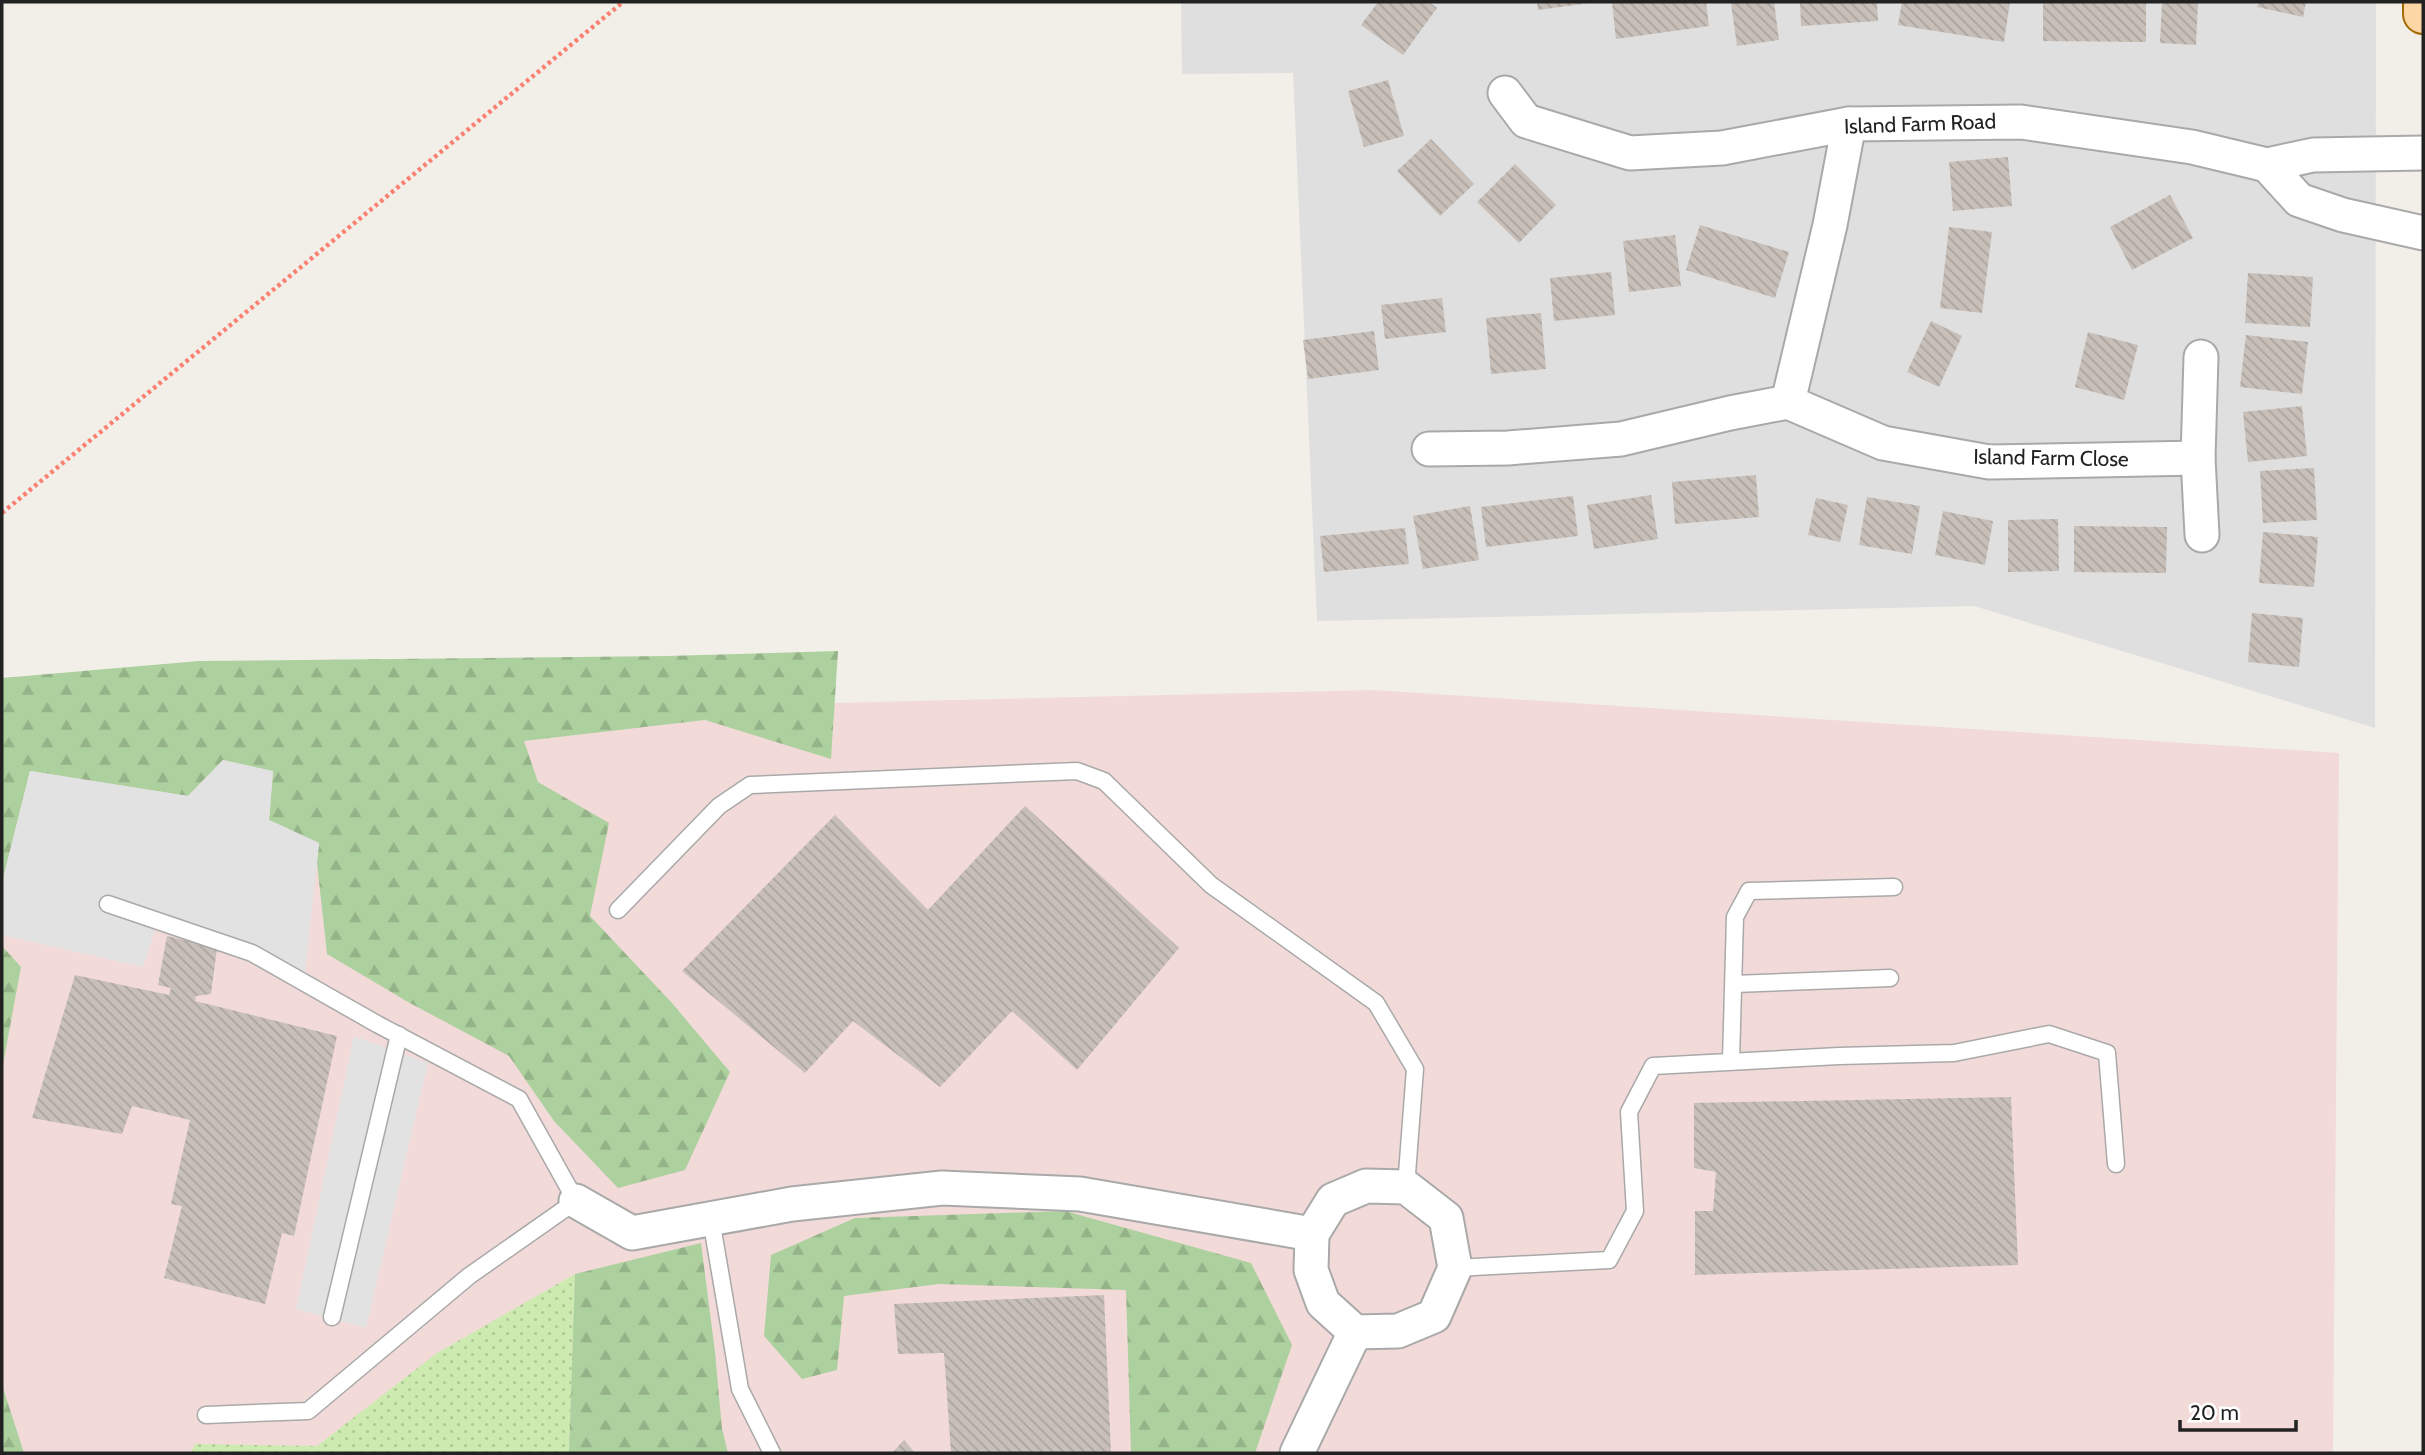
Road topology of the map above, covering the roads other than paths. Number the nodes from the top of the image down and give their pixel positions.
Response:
1 (2423, 2) edge
2 (2423, 14) edge
3 (1505, 93) dead end
4 (1849, 124) junction
5 (2423, 153) edge
6 (2267, 165) junction
7 (2423, 233) edge
8 (2201, 357) dead end
9 (1788, 402) junction
10 (1429, 449) dead end
11 (2198, 458) junction
12 (2202, 535) dead end
13 (1894, 887) dead end
14 (108, 904) dead end
15 (618, 910) dead end
16 (1890, 978) dead end
17 (1734, 984) junction
18 (399, 1035) junction
19 (1731, 1062) junction
20 (2116, 1164) dead end
21 (1406, 1187) junction
22 (576, 1201) junction
23 (711, 1219) junction
24 (1312, 1234) junction
25 (1455, 1268) junction
26 (332, 1317) dead end
27 (1355, 1332) junction
28 (206, 1415) dead end
29 (772, 1453) edge
30 (1297, 1453) edge

1 - 2 main road
3 - 4 street, Island Farm Road
4 - 6 street, Island Farm Road
4 - 9 street
5 - 6 street, Island Farm Road
6 - 7 street
8 - 11 street
9 - 10 street
9 - 11 street, Island Farm Close
11 - 12 street
13 - 17 lane
14 - 18 lane
15 - 21 lane
16 - 17 lane
17 - 19 lane
18 - 22 lane
18 - 26 lane
19 - 20 lane
19 - 25 lane
21 - 24 street
21 - 25 street
22 - 23 street
22 - 28 lane
23 - 24 street
23 - 29 lane
24 - 27 street
25 - 27 street
27 - 30 street

